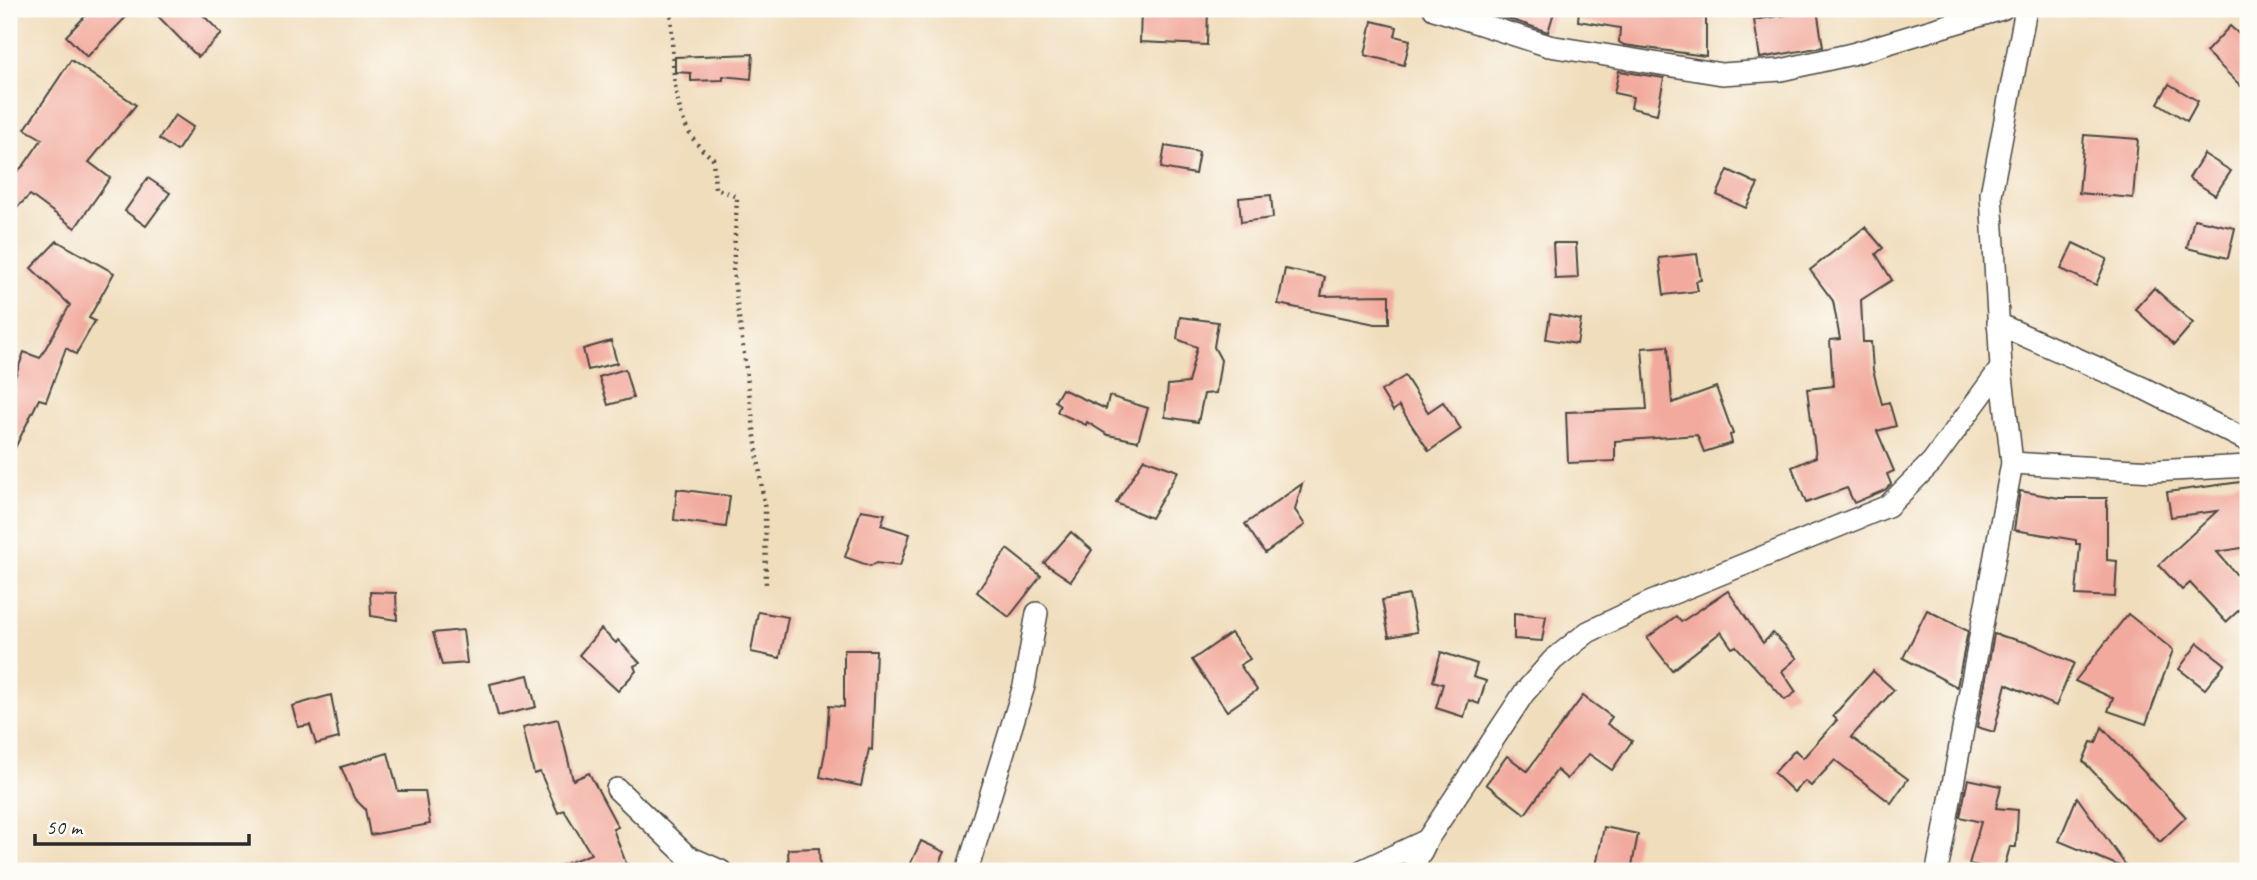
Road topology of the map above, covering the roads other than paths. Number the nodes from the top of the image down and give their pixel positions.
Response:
1 (1434, 9) edge
2 (2001, 9) edge
3 (2026, 9) edge
4 (1998, 324) junction
5 (2001, 368) junction
6 (2248, 441) edge
7 (2012, 463) junction
8 (2248, 466) edge
9 (1037, 613) dead end
10 (617, 789) dead end
11 (1427, 840) junction
12 (720, 871) edge
13 (967, 871) edge
14 (1361, 871) edge
15 (1412, 871) edge
16 (1937, 871) edge

1 - 2 street
3 - 4 street
4 - 5 street
4 - 6 street
5 - 7 street
5 - 11 street
7 - 8 street
7 - 16 street
9 - 13 street
10 - 12 street
11 - 14 street
11 - 15 street

